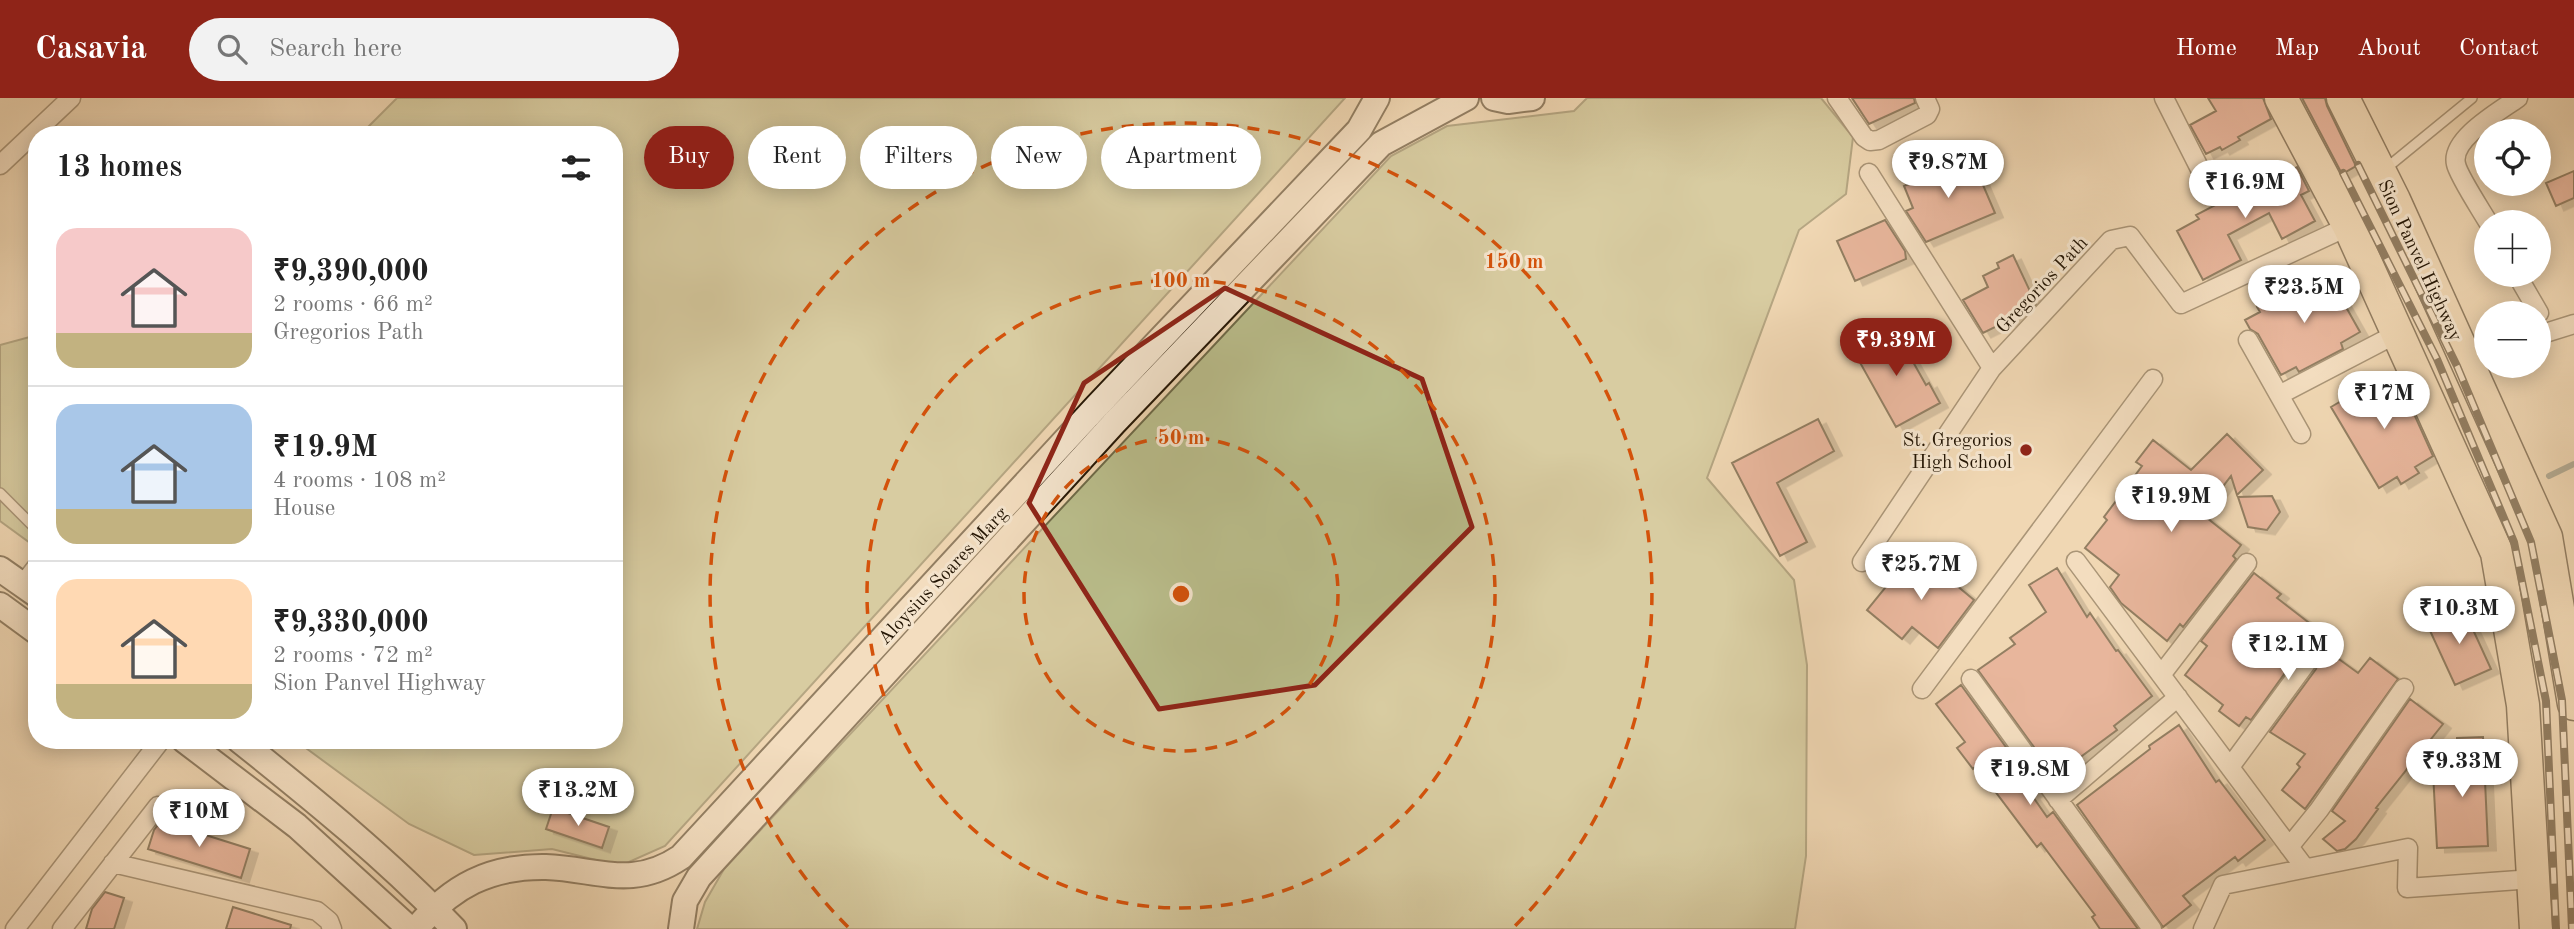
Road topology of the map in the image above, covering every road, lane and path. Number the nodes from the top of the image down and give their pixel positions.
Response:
1 (71, 98) edge
2 (1377, 98) edge
3 (1466, 98) edge
4 (1494, 98) edge
5 (1532, 98) edge
6 (1837, 98) edge
7 (1925, 98) edge
8 (2164, 98) edge
9 (2281, 98) edge
10 (2343, 98) edge
11 (2472, 98) edge
12 (2518, 98) edge
13 (41, 126) edge
14 (28, 139) edge
15 (0, 165) edge
16 (1869, 173) dead end
17 (2380, 173) junction
18 (2206, 181) dead end
19 (2481, 210) edge
20 (2349, 226) junction
21 (2574, 324) edge
22 (2551, 331) edge
23 (2398, 333) junction
24 (2248, 340) dead end
25 (2474, 349) edge
26 (1992, 368) junction
27 (2486, 378) edge
28 (2153, 379) dead end
29 (2279, 395) junction
30 (1106, 414) junction
31 (2301, 435) dead end
32 (0, 493) edge
33 (28, 521) edge
34 (1005, 525) junction
35 (2076, 561) dead end
36 (1862, 562) dead end
37 (2246, 563) dead end
38 (0, 605) edge
39 (28, 625) edge
40 (2568, 634) edge
41 (2306, 662) dead end
42 (2161, 675) junction
43 (1971, 679) dead end
44 (2404, 688) dead end
45 (1922, 690) dead end
46 (2178, 697) junction
47 (2574, 704) edge
48 (154, 749) edge
49 (196, 749) edge
50 (250, 749) edge
51 (2230, 767) junction
52 (2058, 800) junction
53 (158, 806) dead end
54 (715, 820) junction
55 (735, 838) junction
56 (2289, 847) junction
57 (113, 863) junction
58 (2305, 869) junction
59 (2533, 879) junction
60 (433, 908) junction
61 (15, 929) edge
62 (62, 929) edge
63 (332, 929) edge
64 (410, 929) edge
65 (416, 929) edge
66 (454, 929) edge
67 (681, 929) edge
68 (2151, 929) edge
69 (2203, 929) edge
70 (2536, 929) edge

1 - 13 street
2 - 30 main road, Aloysius Soares Marg
3 - 30 main road, Aloysius Soares Marg
4 - 5 main road
6 - 7 street
8 - 18 street
9 - 20 highway
10 - 17 highway, Sion Panvel Highway
11 - 17 lane
12 - 19 street
14 - 15 street
16 - 26 street
17 - 25 highway, Sion Panvel Highway
20 - 23 highway
20 - 26 street, Gregorios Path
21 - 22 street
23 - 29 street
23 - 59 highway
24 - 29 street
26 - 36 street, Gregorios Path
27 - 40 highway, Sion Panvel Highway
28 - 45 street
29 - 31 street
30 - 34 main road, Aloysius Soares Marg
32 - 33 lane
34 - 54 main road, Aloysius Soares Marg
34 - 55 main road, Aloysius Soares Marg
35 - 42 street
37 - 42 street
38 - 39 main road
40 - 47 highway, Sion Panvel Highway
41 - 51 street
42 - 46 street
43 - 52 street
44 - 56 street
46 - 51 street
46 - 52 street
48 - 61 street
49 - 64 main road
50 - 60 main road
51 - 56 street
52 - 68 street
53 - 57 street
54 - 55 main road
54 - 60 main road, Aloysius Soares Marg
55 - 67 main road, Aloysius Soares Marg
56 - 58 street
57 - 62 street
57 - 63 street
58 - 59 street
58 - 69 street
59 - 70 highway
60 - 65 main road, Aloysius Soares Marg
60 - 66 main road

